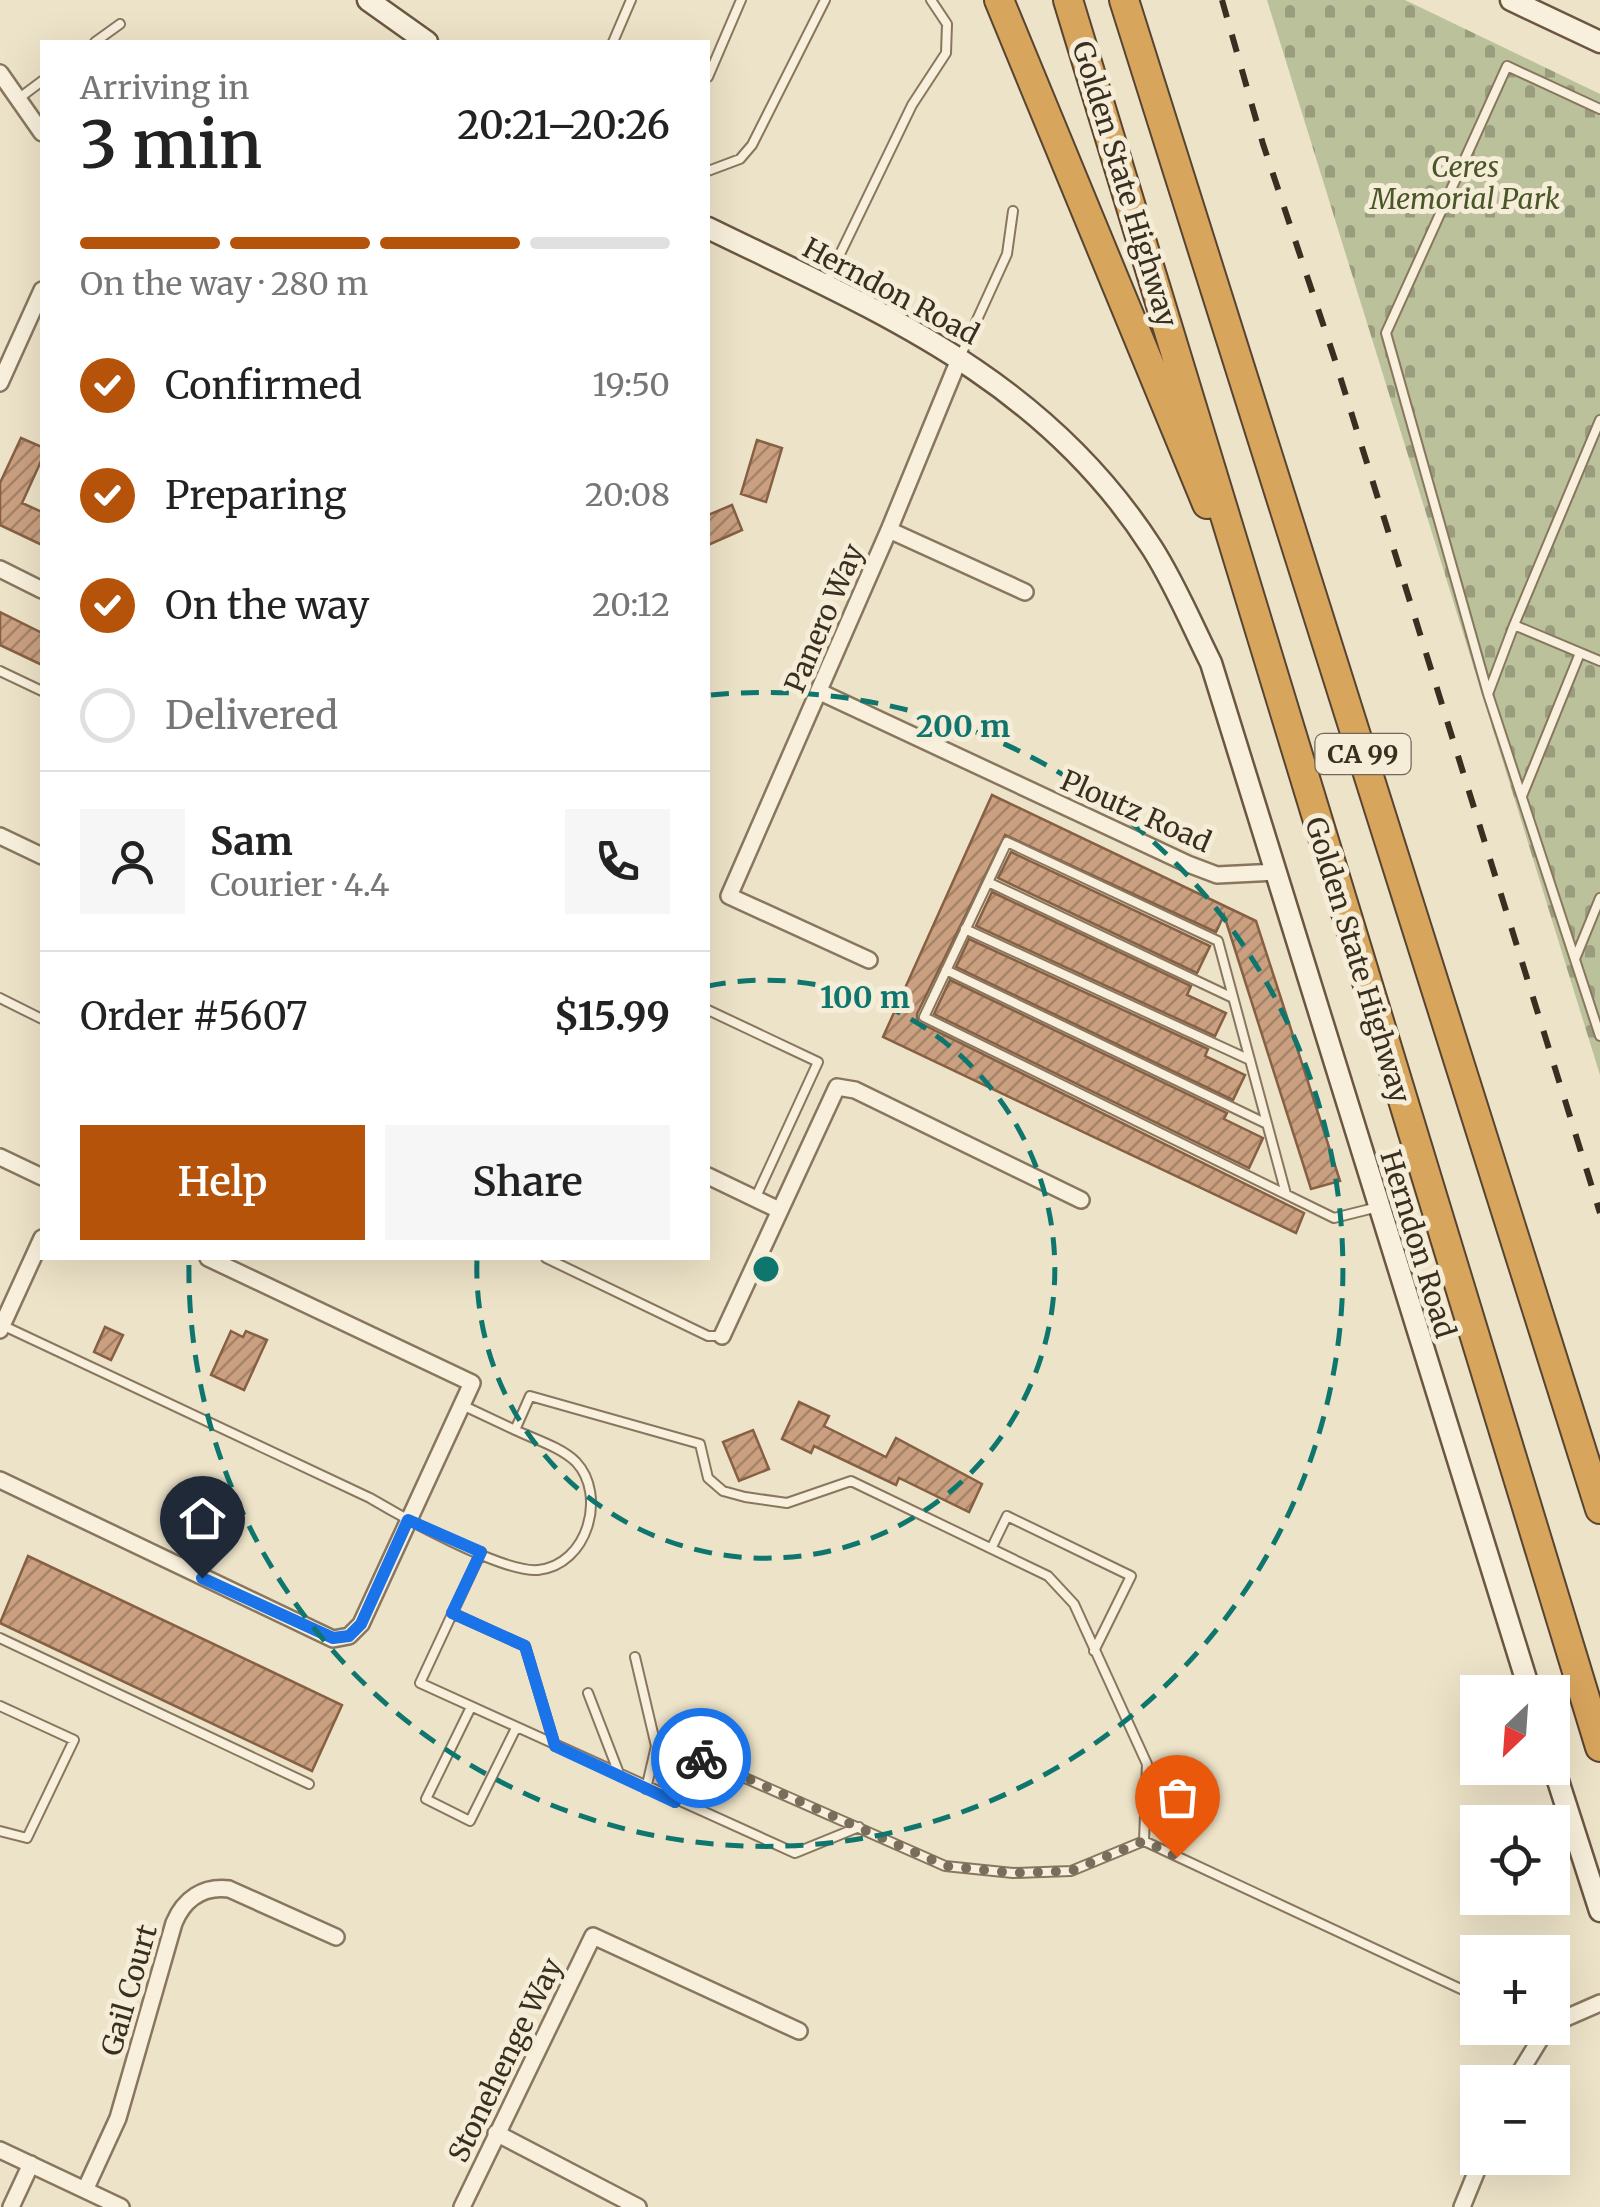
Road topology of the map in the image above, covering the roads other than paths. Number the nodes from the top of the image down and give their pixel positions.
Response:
1 (368, 0) edge
2 (631, 0) edge
3 (741, 0) edge
4 (826, 0) edge
5 (932, 0) edge
6 (999, 0) edge
7 (1068, 0) edge
8 (1124, 0) edge
9 (1511, 0) edge
10 (120, 24) dead end
11 (98, 40) edge
12 (425, 40) edge
13 (613, 40) edge
14 (1600, 42) edge
15 (710, 71) edge
16 (0, 73) edge
17 (40, 82) edge
18 (18, 98) junction
19 (1600, 109) edge
20 (40, 130) edge
21 (710, 170) edge
22 (1012, 210) dead end
23 (710, 229) edge
24 (825, 285) junction
25 (40, 294) edge
26 (960, 357) junction
27 (0, 383) edge
28 (1600, 420) edge
29 (890, 530) junction
30 (0, 569) edge
31 (40, 589) edge
32 (1025, 592) dead end
33 (1514, 625) junction
34 (1264, 644) junction
35 (1580, 653) junction
36 (1600, 661) edge
37 (0, 671) edge
38 (40, 689) edge
39 (820, 692) junction
40 (1488, 694) junction
41 (1522, 796) junction
42 (0, 836) edge
43 (40, 855) edge
44 (1275, 872) junction
45 (988, 882) junction
46 (1600, 898) edge
47 (966, 929) junction
48 (1574, 959) junction
49 (868, 960) dead end
50 (946, 970) junction
51 (0, 998) edge
52 (1233, 998) junction
53 (710, 1011) edge
54 (40, 1017) edge
55 (1599, 1032) edge
56 (1250, 1060) junction
57 (1267, 1124) junction
58 (0, 1157) edge
59 (40, 1176) edge
60 (710, 1177) edge
61 (1286, 1194) junction
62 (755, 1199) junction
63 (1081, 1200) dead end
64 (1378, 1207) junction
65 (778, 1210) junction
66 (40, 1242) edge
67 (212, 1260) edge
68 (550, 1260) edge
69 (1, 1326) edge
70 (722, 1336) joint
71 (462, 1405) junction
72 (515, 1430) junction
73 (0, 1480) edge
74 (1600, 1509) edge
75 (408, 1520) junction
76 (992, 1547) junction
77 (481, 1552) junction
78 (452, 1613) junction
79 (0, 1638) edge
80 (1094, 1652) junction
81 (636, 1656) dead end
82 (1525, 1675) edge
83 (588, 1693) dead end
84 (0, 1706) edge
85 (471, 1707) junction
86 (516, 1728) junction
87 (555, 1746) junction
88 (1600, 1747) edge
89 (620, 1776) junction
90 (310, 1784) dead end
91 (1559, 1785) edge
92 (646, 1788) junction
93 (675, 1802) junction
94 (859, 1827) junction
95 (0, 1830) edge
96 (1144, 1841) junction
97 (1600, 1911) edge
98 (336, 1936) dead end
99 (1460, 1989) edge
100 (1600, 2003) edge
101 (1570, 2017) edge
102 (800, 2031) dead end
103 (496, 2133) junction
104 (0, 2150) edge
105 (31, 2164) junction
106 (1475, 2175) edge
107 (86, 2190) junction
108 (10, 2207) edge
109 (120, 2207) edge
110 (462, 2207) edge
111 (638, 2207) edge
112 (1462, 2207) edge

1 - 12 street
2 - 13 lane
3 - 15 lane
4 - 21 lane
5 - 24 lane
6 - 34 highway
7 - 34 highway, Golden State Highway / CA 99
8 - 74 highway, Golden State Highway / CA 99
9 - 14 street
10 - 11 lane
16 - 18 street
17 - 18 lane
18 - 20 street
19 - 40 lane
22 - 26 lane
23 - 24 street, Herndon Road
24 - 26 street, Herndon Road
25 - 27 street
26 - 29 street, Panero Way
26 - 44 street, Herndon Road
28 - 33 lane
29 - 32 street
29 - 39 street, Panero Way
30 - 31 street
33 - 35 lane
33 - 40 lane
34 - 88 highway, Golden State Highway / CA 99
35 - 36 lane
35 - 41 lane
37 - 38 lane
39 - 44 street, Ploutz Road
39 - 49 street, Panero Way
40 - 41 lane
41 - 48 lane
42 - 43 street
44 - 64 street, Herndon Road
45 - 47 lane
45 - 52 lane
45 - 52 lane
46 - 48 lane
47 - 50 lane
47 - 56 lane
48 - 55 lane
50 - 57 lane
50 - 61 lane
51 - 54 lane
52 - 56 lane
53 - 62 lane
56 - 57 lane
57 - 61 lane
58 - 59 street
60 - 62 street
61 - 64 lane
62 - 65 street
63 - 65 street
64 - 82 street, Herndon Road
65 - 70 street
66 - 69 street
67 - 71 street
68 - 70 lane
69 - 75 lane
71 - 72 lane
71 - 75 street
72 - 76 lane
72 - 77 lane
73 - 75 street
75 - 77 lane
76 - 80 lane
76 - 80 lane
77 - 78 lane
78 - 85 lane
78 - 87 lane
79 - 90 lane
80 - 96 lane
81 - 92 lane
83 - 89 lane
84 - 95 lane
85 - 86 lane
85 - 86 lane
86 - 87 lane
87 - 89 lane
89 - 92 lane
91 - 97 street
92 - 93 lane
93 - 94 lane
93 - 94 lane
94 - 96 lane
96 - 99 lane
98 - 107 street, Gail Court
100 - 101 street
102 - 103 street, Stonehenge Way
103 - 110 street, Stonehenge Way
103 - 111 street
104 - 105 street
105 - 107 street
105 - 108 street
106 - 112 street
107 - 109 street

